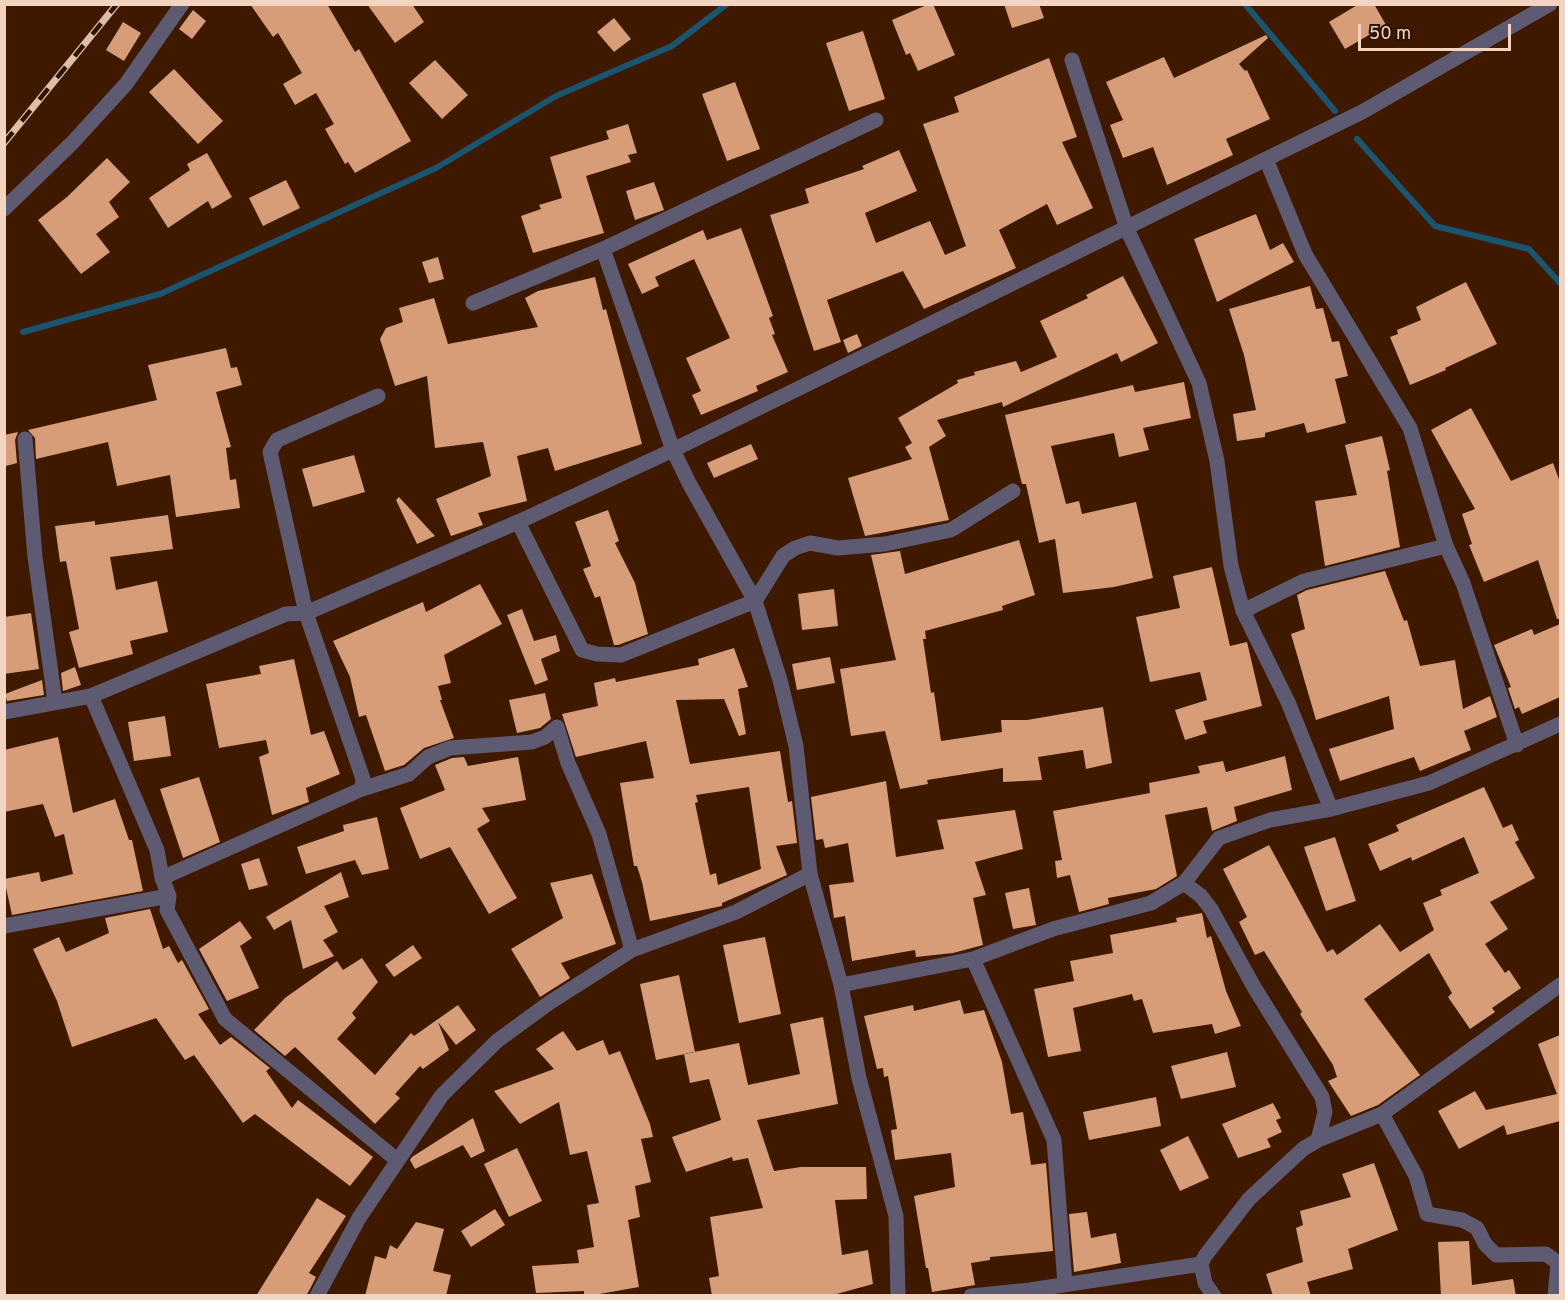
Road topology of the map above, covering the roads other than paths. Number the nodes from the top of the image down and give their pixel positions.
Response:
1 (182, 4) edge
2 (1550, 4) edge
3 (1072, 60) dead end
4 (876, 120) dead end
5 (1266, 159) junction
6 (4, 209) edge
7 (1127, 229) junction
8 (603, 249) junction
9 (472, 303) dead end
10 (378, 396) dead end
11 (26, 439) dead end
12 (674, 450) junction
13 (1013, 492) dead end
14 (518, 522) junction
15 (1446, 546) junction
16 (755, 601) junction
17 (1243, 611) junction
18 (306, 613) junction
19 (91, 696) junction
20 (55, 702) junction
21 (4, 712) edge
22 (1560, 724) edge
23 (1517, 745) junction
24 (362, 789) junction
25 (1331, 809) junction
26 (810, 874) junction
27 (162, 878) junction
28 (1184, 883) junction
29 (169, 896) junction
30 (4, 926) edge
31 (632, 950) junction
32 (973, 959) junction
33 (841, 985) junction
34 (1560, 985) edge
35 (1382, 1114) junction
36 (1318, 1140) junction
37 (397, 1160) junction
38 (1201, 1264) junction
39 (1065, 1284) junction
40 (317, 1296) edge
41 (898, 1296) edge
42 (971, 1296) edge
43 (1214, 1296) edge
44 (1555, 1296) edge

1 - 6 street
2 - 5 street
3 - 7 street
4 - 8 street
5 - 7 street
5 - 15 street
7 - 12 street
7 - 17 street
8 - 9 street
8 - 12 street
10 - 18 street
11 - 20 street
12 - 14 street
12 - 16 street
13 - 16 street
14 - 16 street
14 - 18 street
15 - 17 street
15 - 23 street
16 - 26 street
17 - 25 street
18 - 19 street
18 - 24 street
19 - 20 street
19 - 27 street
20 - 21 street
22 - 23 street
23 - 25 street
24 - 27 street
24 - 31 street
25 - 28 street
26 - 31 street
26 - 33 street
27 - 29 street
28 - 32 street
28 - 36 street
29 - 30 street
29 - 37 street
31 - 37 street
32 - 33 street
32 - 39 street
33 - 41 street
34 - 35 street
35 - 36 street
35 - 44 street
36 - 38 street
37 - 40 street
38 - 39 street
38 - 43 street
39 - 42 street

